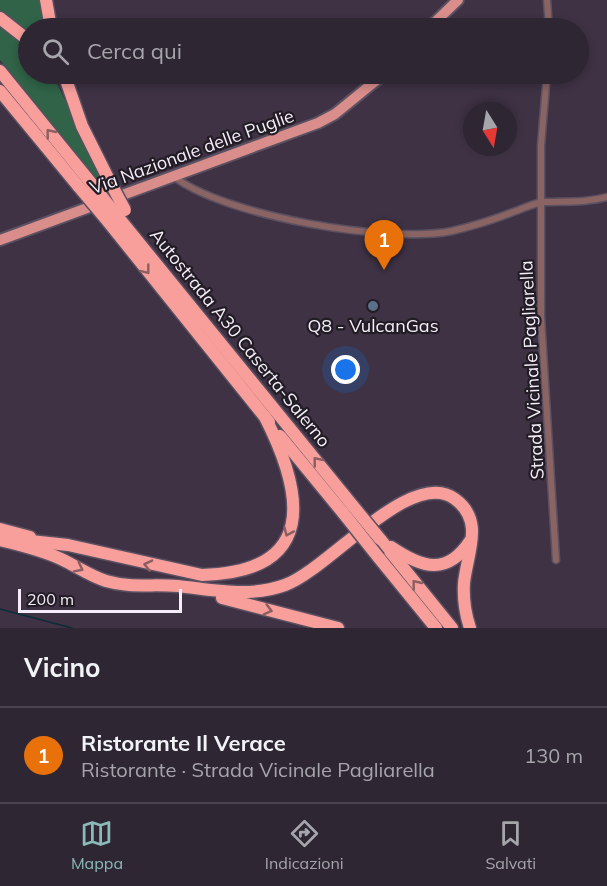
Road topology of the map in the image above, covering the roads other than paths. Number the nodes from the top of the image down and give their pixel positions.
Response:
1 (46, 0) edge
2 (458, 0) edge
3 (547, 0) edge
4 (0, 18) edge
5 (49, 18) edge
6 (439, 18) edge
7 (548, 18) edge
8 (18, 32) edge
9 (0, 71) edge
10 (59, 84) edge
11 (67, 84) edge
12 (372, 84) edge
13 (546, 84) edge
14 (0, 91) edge
15 (0, 104) edge
16 (82, 126) junction
17 (37, 135) junction
18 (173, 176) junction
19 (83, 182) junction
20 (607, 198) edge
21 (542, 202) junction
22 (118, 217) junction
23 (0, 240) edge
24 (265, 417) junction
25 (348, 510) junction
26 (0, 530) edge
27 (472, 537) junction
28 (0, 539) edge
29 (380, 539) junction
30 (0, 546) edge
31 (42, 546) junction
32 (556, 561) dead end
33 (172, 571) junction
34 (192, 588) junction
35 (217, 591) junction
36 (338, 628) edge
37 (436, 628) edge
38 (452, 628) edge
39 (470, 628) edge

1 - 5 highway
2 - 6 main road
3 - 7 street
4 - 8 highway
19 -> 9 highway, Autostrada A30 Caserta-Salerno
10 - 16 highway
11 - 16 highway
12 - 18 main road, Via Nazionale delle Puglie
13 - 21 street, Strada Vicinale Pagliarella
14 - 17 highway, Autostrada A30 Caserta-Salerno
15 - 17 highway
16 - 22 highway, bridge
17 - 19 highway, Autostrada A30 Caserta-Salerno
18 - 21 street
18 - 23 main road, Via Nazionale delle Puglie
19 - 22 highway, Autostrada A30 Caserta-Salerno, bridge
20 - 21 street
21 - 32 street, Strada Vicinale Pagliarella
22 -> 24 highway, Autostrada A30 Caserta-Salerno
25 -> 22 highway, Autostrada A30 Caserta-Salerno
24 - 25 highway, Autostrada A30 Caserta-Salerno
24 -> 33 highway
25 - 29 highway, Autostrada A30 Caserta-Salerno, bridge
25 - 37 highway, Autostrada A30 Caserta-Salerno, bridge
26 - 31 highway
27 - 29 highway
27 - 35 highway
27 - 39 highway
28 - 31 highway
38 -> 29 highway, Autostrada A30 Caserta-Salerno
30 - 31 highway
33 -> 31 highway
31 -> 34 highway
33 - 35 highway
34 - 35 highway
34 -> 36 highway

